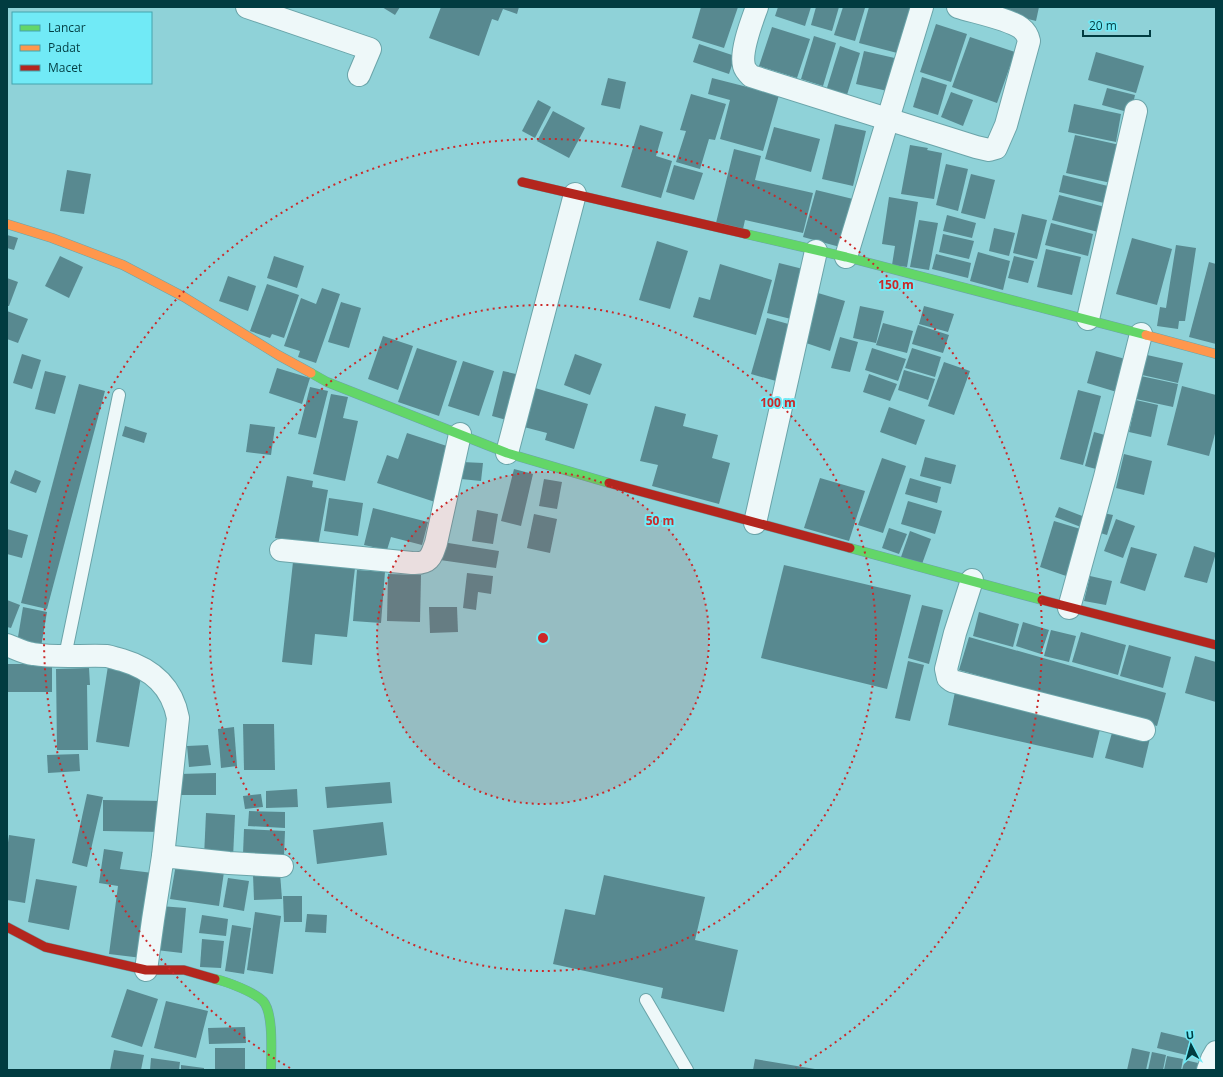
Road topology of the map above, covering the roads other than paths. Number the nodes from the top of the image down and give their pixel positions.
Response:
1 (757, 7) edge
2 (922, 7) edge
3 (958, 7) edge
4 (252, 8) edge
5 (360, 75) dead end
6 (1136, 111) dead end
7 (888, 120) junction
8 (522, 182) dead end
9 (575, 194) junction
10 (7, 224) edge
11 (816, 251) junction
12 (846, 257) junction
13 (1088, 318) junction
14 (1141, 334) junction
15 (1216, 354) edge
16 (119, 395) dead end
17 (460, 434) junction
18 (507, 454) junction
19 (755, 523) junction
20 (281, 550) dead end
21 (972, 580) junction
22 (1069, 608) junction
23 (7, 645) edge
24 (1216, 645) edge
25 (65, 656) junction
26 (1144, 730) dead end
27 (163, 856) junction
28 (282, 866) dead end
29 (7, 927) edge
30 (146, 970) junction
31 (646, 1000) dead end
32 (1216, 1052) edge
33 (272, 1070) edge
34 (687, 1070) edge
35 (1208, 1070) edge

1 - 7 street
2 - 7 street
3 - 7 street
4 - 5 street
6 - 13 street
7 - 12 street
8 - 9 street
9 - 11 street
9 - 18 street
10 - 17 street
11 - 12 street
11 - 19 street
12 - 13 street
13 - 14 street
14 - 15 street
14 - 22 street
16 - 25 lane
17 - 18 street
17 - 20 street
18 - 19 street
19 - 21 street
21 - 22 street
21 - 26 street
22 - 24 street
23 - 25 street
25 - 27 street
27 - 28 street
27 - 30 street
29 - 30 street
30 - 33 street
31 - 34 lane
32 - 35 street

